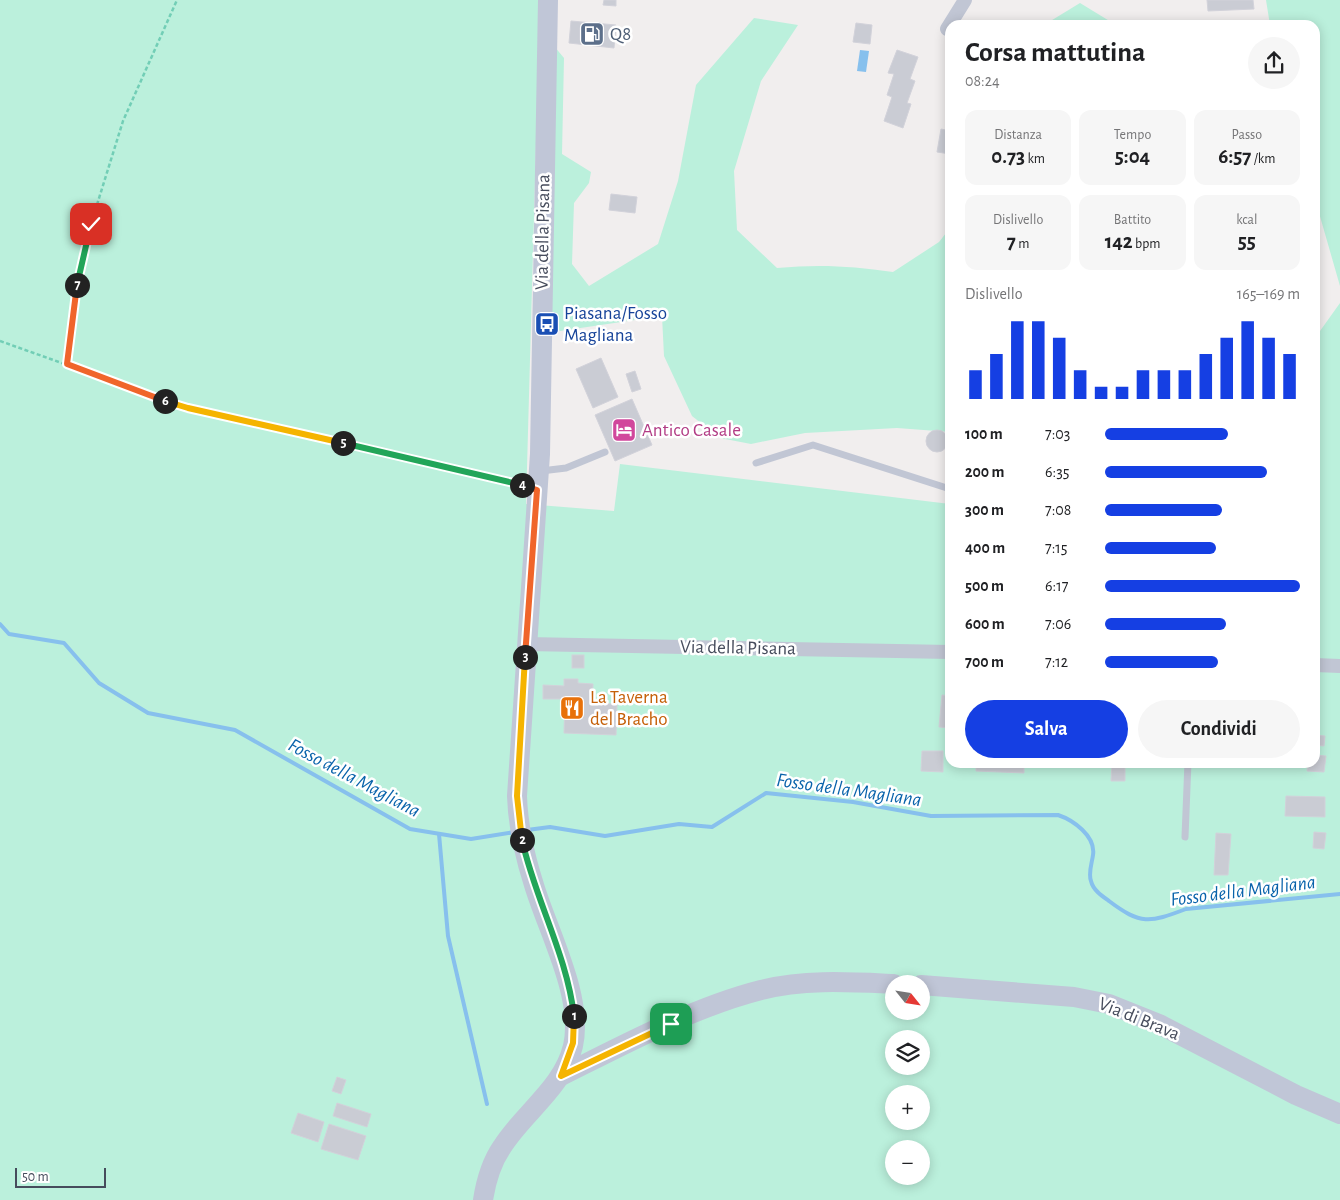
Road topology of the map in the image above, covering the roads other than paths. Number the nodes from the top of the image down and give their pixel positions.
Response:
1 (548, 0) edge
2 (965, 0) edge
3 (953, 20) edge
4 (604, 452) dead end
5 (756, 463) dead end
6 (538, 480) junction
7 (945, 487) edge
8 (526, 644) junction
9 (945, 652) edge
10 (1320, 665) edge
11 (1340, 666) edge
12 (1188, 768) edge
13 (1185, 837) dead end
14 (885, 984) edge
15 (930, 986) edge
16 (561, 1076) junction
17 (1340, 1114) edge
18 (483, 1200) edge

1 - 6 main road, Via della Pisana
2 - 3 street
4 - 6 lane
5 - 7 lane
6 - 8 main road, Via della Pisana
8 - 9 street, Via della Pisana
8 - 16 main road, Via della Pisana
10 - 11 street
12 - 13 lane
14 - 16 main road
15 - 17 main road, Via di Brava
16 - 18 main road, Via della Pisana

